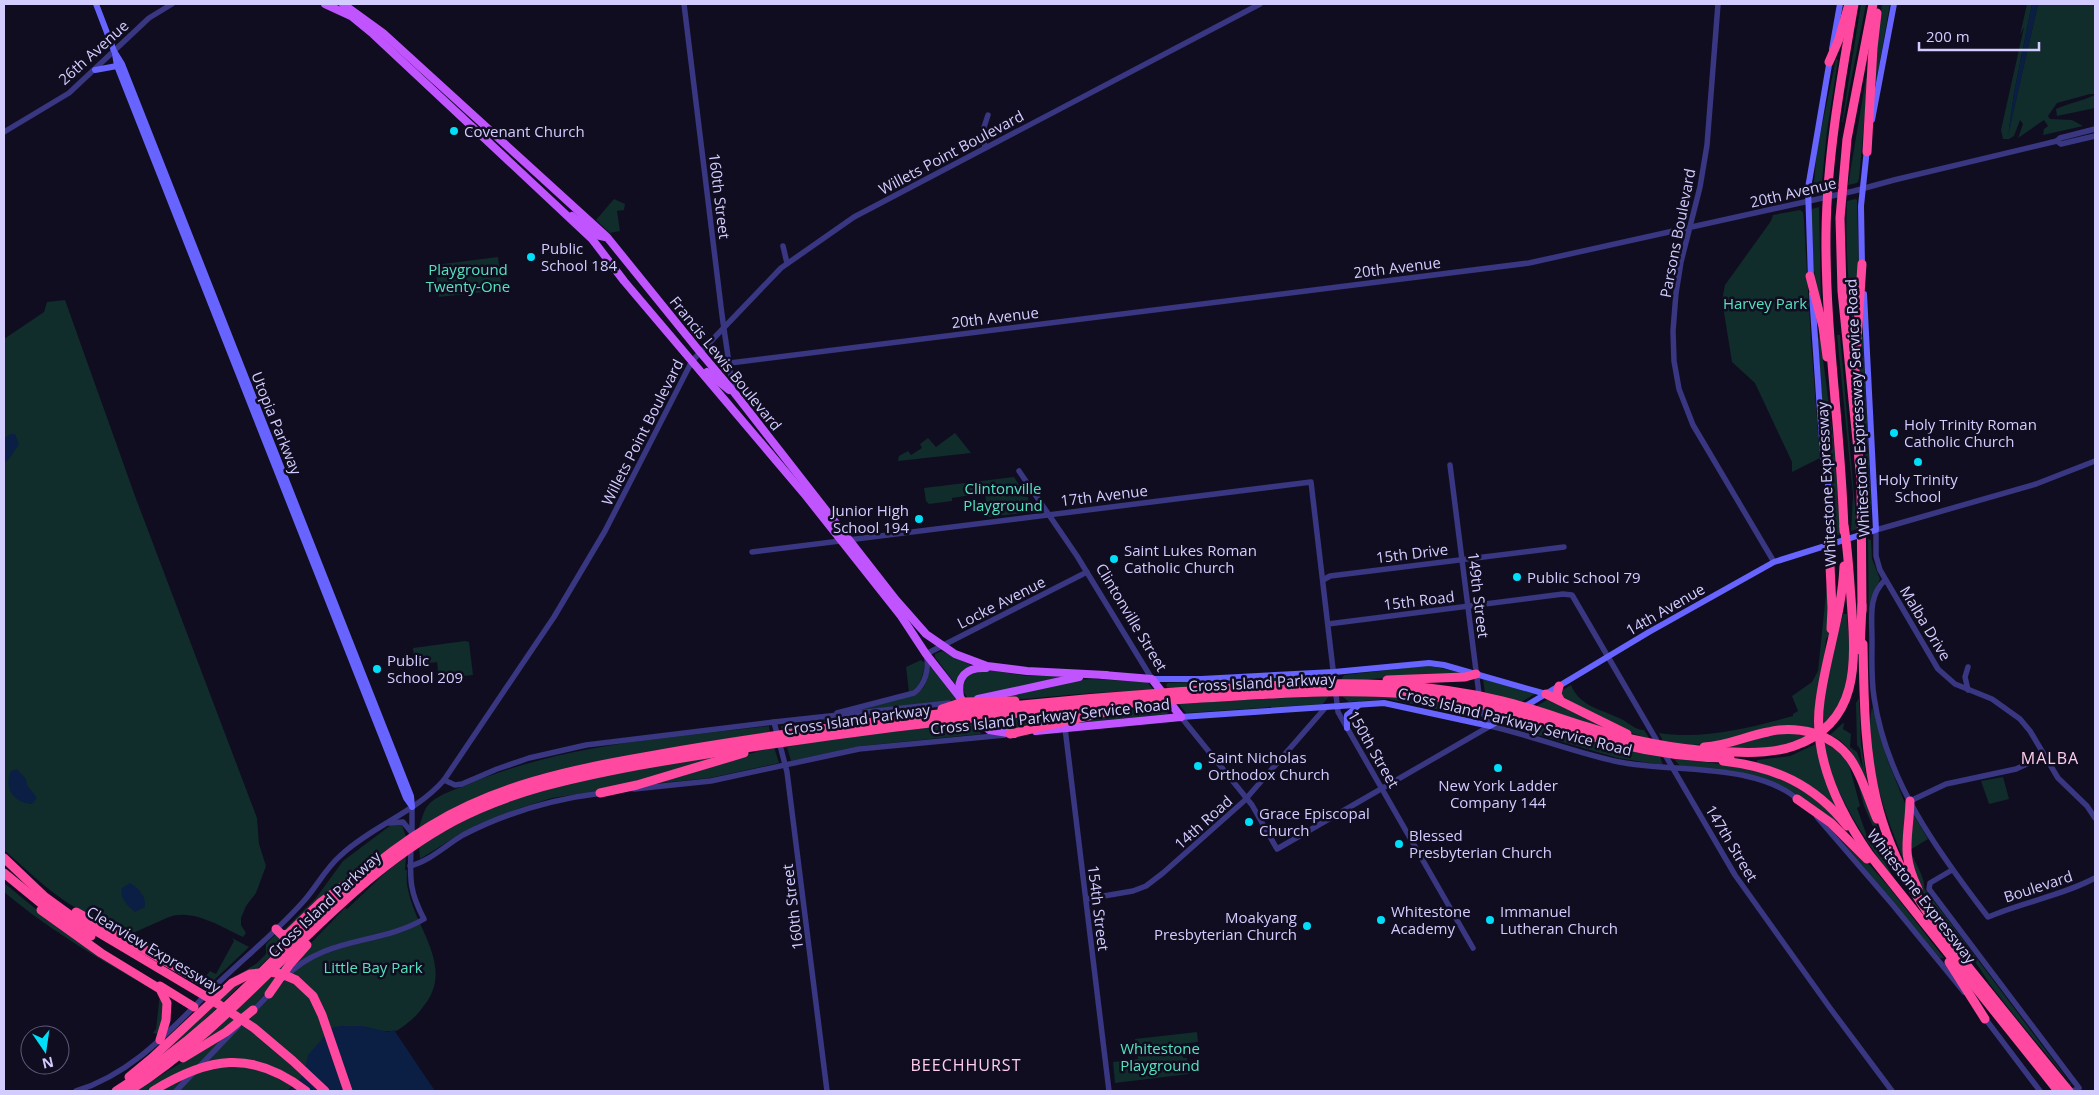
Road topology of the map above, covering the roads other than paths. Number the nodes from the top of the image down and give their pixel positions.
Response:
1 (96, 4) edge
2 (172, 4) edge
3 (325, 4) edge
4 (343, 4) edge
5 (684, 4) edge
6 (1260, 4) edge
7 (1718, 4) edge
8 (1840, 4) edge
9 (1849, 4) edge
10 (1854, 4) edge
11 (1873, 4) edge
12 (1878, 4) edge
13 (1894, 4) edge
14 (1252, 6) edge
15 (114, 51) junction
16 (1829, 62) junction
17 (117, 66) junction
18 (95, 70) junction
19 (988, 115) dead end
20 (2095, 129) edge
21 (4, 132) edge
22 (2095, 136) edge
23 (2057, 142) junction
24 (985, 148) junction
25 (1867, 152) junction
26 (1862, 189) junction
27 (1808, 202) junction
28 (564, 214) junction
29 (1690, 228) junction
30 (608, 238) junction
31 (783, 246) dead end
32 (787, 263) junction
33 (1862, 264) junction
34 (1810, 276) junction
35 (661, 323) junction
36 (724, 327) junction
37 (700, 352) junction
38 (692, 361) junction
39 (730, 363) junction
40 (1835, 391) junction
41 (735, 393) junction
42 (742, 421) junction
43 (1856, 429) junction
44 (781, 453) junction
45 (2095, 461) edge
46 (1450, 465) dead end
47 (1018, 471) dead end
48 (1311, 482) joint
49 (1049, 515) junction
50 (1844, 526) junction
51 (1872, 532) junction
52 (845, 540) junction
53 (1829, 544) junction
54 (1564, 547) dead end
55 (752, 552) dead end
56 (1462, 559) junction
57 (1774, 562) junction
58 (1088, 572) junction
59 (1323, 580) junction
60 (1885, 580) junction
61 (1572, 595) joint
62 (1862, 605) junction
63 (1468, 607) junction
64 (1328, 624) junction
65 (942, 646) junction
66 (926, 654) junction
67 (1608, 656) junction
68 (1968, 667) dead end
69 (1013, 670) junction
70 (1476, 674) junction
71 (1334, 675) junction
72 (1106, 676) junction
73 (1152, 679) junction
74 (1318, 685) junction
75 (1559, 686) junction
76 (1822, 687) junction
77 (1968, 690) junction
78 (1546, 694) junction
79 (962, 700) junction
80 (1178, 700) junction
81 (1560, 700) junction
82 (1060, 701) junction
83 (1360, 705) junction
84 (1326, 707) junction
85 (1337, 707) junction
86 (820, 717) junction
87 (1181, 717) junction
88 (774, 722) junction
89 (860, 724) junction
90 (1490, 726) junction
91 (1065, 728) junction
92 (1347, 728) junction
93 (1816, 731) junction
94 (1010, 734) junction
95 (1824, 740) junction
96 (1643, 741) junction
97 (788, 742) junction
98 (1663, 745) junction
99 (1690, 756) junction
100 (2044, 756) junction
101 (786, 765) junction
102 (1674, 769) junction
103 (444, 780) junction
104 (1381, 788) junction
105 (600, 793) junction
106 (1247, 798) junction
107 (1797, 799) junction
108 (1910, 801) junction
109 (412, 807) junction
110 (2095, 818) edge
111 (382, 825) junction
112 (412, 833) junction
113 (403, 843) junction
114 (1277, 849) joint
115 (1869, 854) junction
116 (4, 858) edge
117 (410, 866) junction
118 (380, 870) junction
119 (1952, 870) junction
120 (4, 873) edge
121 (1906, 878) junction
122 (2095, 878) edge
123 (4, 880) edge
124 (35, 886) junction
125 (1895, 889) junction
126 (1086, 899) junction
127 (276, 929) junction
128 (1936, 940) junction
129 (1473, 948) dead end
130 (1957, 953) junction
131 (149, 981) junction
132 (214, 988) junction
133 (269, 994) junction
134 (198, 995) junction
135 (194, 1007) junction
136 (254, 1010) junction
137 (1985, 1019) junction
138 (160, 1040) junction
139 (2026, 1045) junction
140 (291, 1063) junction
141 (140, 1084) junction
142 (76, 1091) edge
143 (108, 1091) edge
144 (116, 1091) edge
145 (129, 1091) edge
146 (153, 1091) edge
147 (176, 1091) edge
148 (306, 1091) edge
149 (317, 1091) edge
150 (325, 1091) edge
151 (348, 1091) edge
152 (827, 1091) edge
153 (1109, 1091) edge
154 (1892, 1091) edge
155 (2040, 1091) edge
156 (2058, 1091) edge
157 (2069, 1091) edge
158 (2073, 1091) edge

1 - 15 main road, Utopia Parkway
2 - 15 street, 26th Avenue
3 - 28 main road, Francis Lewis Boulevard
4 - 30 main road, Francis Lewis Boulevard
5 - 36 street, 160th Street
6 - 14 street, Willets Point Boulevard
7 - 29 street, Parsons Boulevard
8 - 16 main road
9 - 16 highway
10 - 40 highway, Whitestone Expressway
11 - 43 highway, Whitestone Expressway
12 - 25 highway
13 - 25 main road, Whitestone Expressway Service Road
14 - 24 street, Willets Point Boulevard
15 - 17 main road, Utopia Parkway
15 - 18 street, 26th Avenue
15 - 109 main road, Utopia Parkway
16 - 27 main road
17 - 18 main road
17 - 109 main road, Utopia Parkway
18 - 21 street, 26th Avenue
19 - 24 street
20 - 23 street, 20th Avenue
22 - 23 street, 20th Avenue
23 - 26 street, 20th Avenue
24 - 32 street, Willets Point Boulevard
25 - 26 main road, Whitestone Expressway Service Road
26 - 27 street, 20th Avenue
26 - 33 main road, Whitestone Expressway Service Road
27 - 29 street, 20th Avenue
27 - 34 main road
28 - 30 main road
28 - 35 main road, Francis Lewis Boulevard
29 - 39 street, 20th Avenue
29 - 57 street, Parsons Boulevard
30 - 37 main road, Francis Lewis Boulevard
31 - 32 street
32 - 36 street, Willets Point Boulevard
33 - 43 highway
33 - 51 main road, Whitestone Expressway Service Road
34 - 40 highway
34 - 53 main road
35 - 37 main road
35 - 38 main road, Francis Lewis Boulevard
36 - 37 street, Willets Point Boulevard
36 - 39 street, 160th Street
37 - 38 street, Willets Point Boulevard
37 - 41 main road, Francis Lewis Boulevard
38 - 41 main road
38 - 42 main road, Francis Lewis Boulevard
38 - 103 street, Willets Point Boulevard
39 - 41 street, 160th Street
40 - 50 highway, Whitestone Expressway
41 - 44 main road, Francis Lewis Boulevard
42 - 44 main road
42 - 52 main road, Francis Lewis Boulevard
43 - 62 highway, Whitestone Expressway
44 - 52 main road, Francis Lewis Boulevard
45 - 51 street, 14th Avenue
46 - 56 street, 149th Street
47 - 49 street, Clintonville Street
48 - 49 street, 17th Avenue
48 - 59 street, 150th Street
49 - 52 street, 17th Avenue
49 - 58 street, Clintonville Street
50 - 76 highway, Whitestone Expressway
50 - 98 highway
51 - 53 main road, 14th Avenue
51 - 60 street, Whitestone Expressway Service Road
52 - 55 street, 17th Avenue
52 - 65 main road, Francis Lewis Boulevard
52 - 66 main road, Francis Lewis Boulevard
53 - 57 main road, 14th Avenue
53 - 76 highway
54 - 56 street, 15th Drive
56 - 59 street, 15th Drive
56 - 63 street, 149th Street
57 - 67 main road, 14th Avenue
58 - 65 street, Locke Avenue
58 - 73 street, Clintonville Street
59 - 64 street, 150th Street
60 - 77 street, Malba Drive
60 - 108 street
61 - 63 street, 15th Road
61 - 67 street, 147th Street
62 - 99 highway
62 - 121 highway, Whitestone Expressway
63 - 64 street, 15th Road
63 - 70 street, 149th Street
64 - 71 street, 150th Street
65 - 66 street, Locke Avenue
65 - 69 main road, Francis Lewis Boulevard
66 - 79 main road, Francis Lewis Boulevard
66 - 86 street, Cross Island Parkway Service Road
67 - 75 main road, 14th Avenue
67 - 102 street, 147th Street
68 - 77 street
69 - 72 main road, Francis Lewis Boulevard
69 - 79 main road
70 - 71 main road, Cross Island Parkway Service Road
70 - 74 highway
70 - 78 main road, Cross Island Parkway Service Road
70 - 90 street, 149th Street
71 - 73 main road, Cross Island Parkway Service Road
71 - 85 street, 150th Street
72 - 73 main road, Cross Island Parkway Service Road
72 - 79 main road, Cross Island Parkway Service Road
73 - 87 main road, Clintonville Street
74 - 82 highway, Cross Island Parkway
74 - 96 highway, Cross Island Parkway
75 - 78 main road, 14th Avenue
75 - 81 highway
76 - 93 highway, Whitestone Expressway
77 - 100 street, Malba Drive
78 - 81 highway
78 - 90 main road, 14th Avenue
79 - 82 highway
79 - 86 street, Cross Island Parkway Service Road
79 - 89 highway
79 - 94 main road, Francis Lewis Boulevard
80 - 94 highway
80 - 97 highway, Cross Island Parkway
80 - 99 highway, Cross Island Parkway
81 - 96 highway
82 - 89 highway, Cross Island Parkway
83 - 85 main road, Cross Island Parkway Service Road
83 - 90 main road, Cross Island Parkway Service Road
83 - 92 main road
84 - 85 main road, Cross Island Parkway Service Road
84 - 87 main road, Cross Island Parkway Service Road
84 - 106 street, 14th Road
85 - 92 street, 150th Street
86 - 88 street, Cross Island Parkway Service Road
87 - 91 main road, Cross Island Parkway Service Road
87 - 106 street, Clintonville Street
88 - 101 street, 160th Street
88 - 103 street, Cross Island Parkway Service Road
89 - 113 highway, Cross Island Parkway
90 - 102 street, Cross Island Parkway Service Road
90 - 104 street, 14th Avenue
91 - 94 main road, Cross Island Parkway Service Road
91 - 126 street, 154th Street
92 - 104 street, 150th Street
93 - 95 highway, Whitestone Expressway
93 - 98 highway
94 - 101 street, Cross Island Parkway Service Road
95 - 115 highway, Whitestone Expressway
95 - 121 highway
96 - 98 highway, Cross Island Parkway
97 - 105 highway
97 - 118 highway, Cross Island Parkway
99 - 115 highway
100 - 108 street
100 - 110 street, Malba Drive
101 - 105 street, Cross Island Parkway Service Road
101 - 152 street, 160th Street
102 - 107 street, Cross Island Parkway Service Road
102 - 154 street, 147th Street
103 - 109 street
104 - 114 street, 14th Avenue
104 - 129 street, 150th Street
105 - 117 street, Cross Island Parkway Service Road
106 - 114 street, Clintonville Street
106 - 126 street, 14th Road
107 - 125 highway
107 - 137 street
108 - 119 street
108 - 130 highway
109 - 111 street
109 - 112 street, Utopia Parkway
111 - 112 street
111 - 127 street
112 - 117 street, Utopia Parkway
113 - 127 highway
113 - 144 highway, Cross Island Parkway
115 - 125 highway, Whitestone Expressway
116 - 124 highway, Clearview Expressway
117 - 133 street, Utopia Parkway
118 - 133 highway
118 - 141 highway, Cross Island Parkway
119 - 122 street, Boulevard
119 - 158 street
120 - 134 highway, Clearview Expressway
121 - 130 highway, Whitestone Expressway
123 - 131 highway
124 - 132 highway
124 - 134 highway, Clearview Expressway
125 - 128 highway, Whitestone Expressway
126 - 153 street, 154th Street
127 - 132 street
128 - 137 highway
128 - 139 highway, Whitestone Expressway
130 - 139 highway, Whitestone Expressway
131 - 135 highway
131 - 138 highway
132 - 135 street
133 - 136 street
134 - 140 highway, Clearview Expressway
135 - 138 street
136 - 141 highway
136 - 147 street
137 - 155 street
138 - 142 street
139 - 156 highway
139 - 157 highway
140 - 149 highway
140 - 150 highway
141 - 145 highway, Cross Island Parkway
143 - 151 highway
146 - 148 highway

